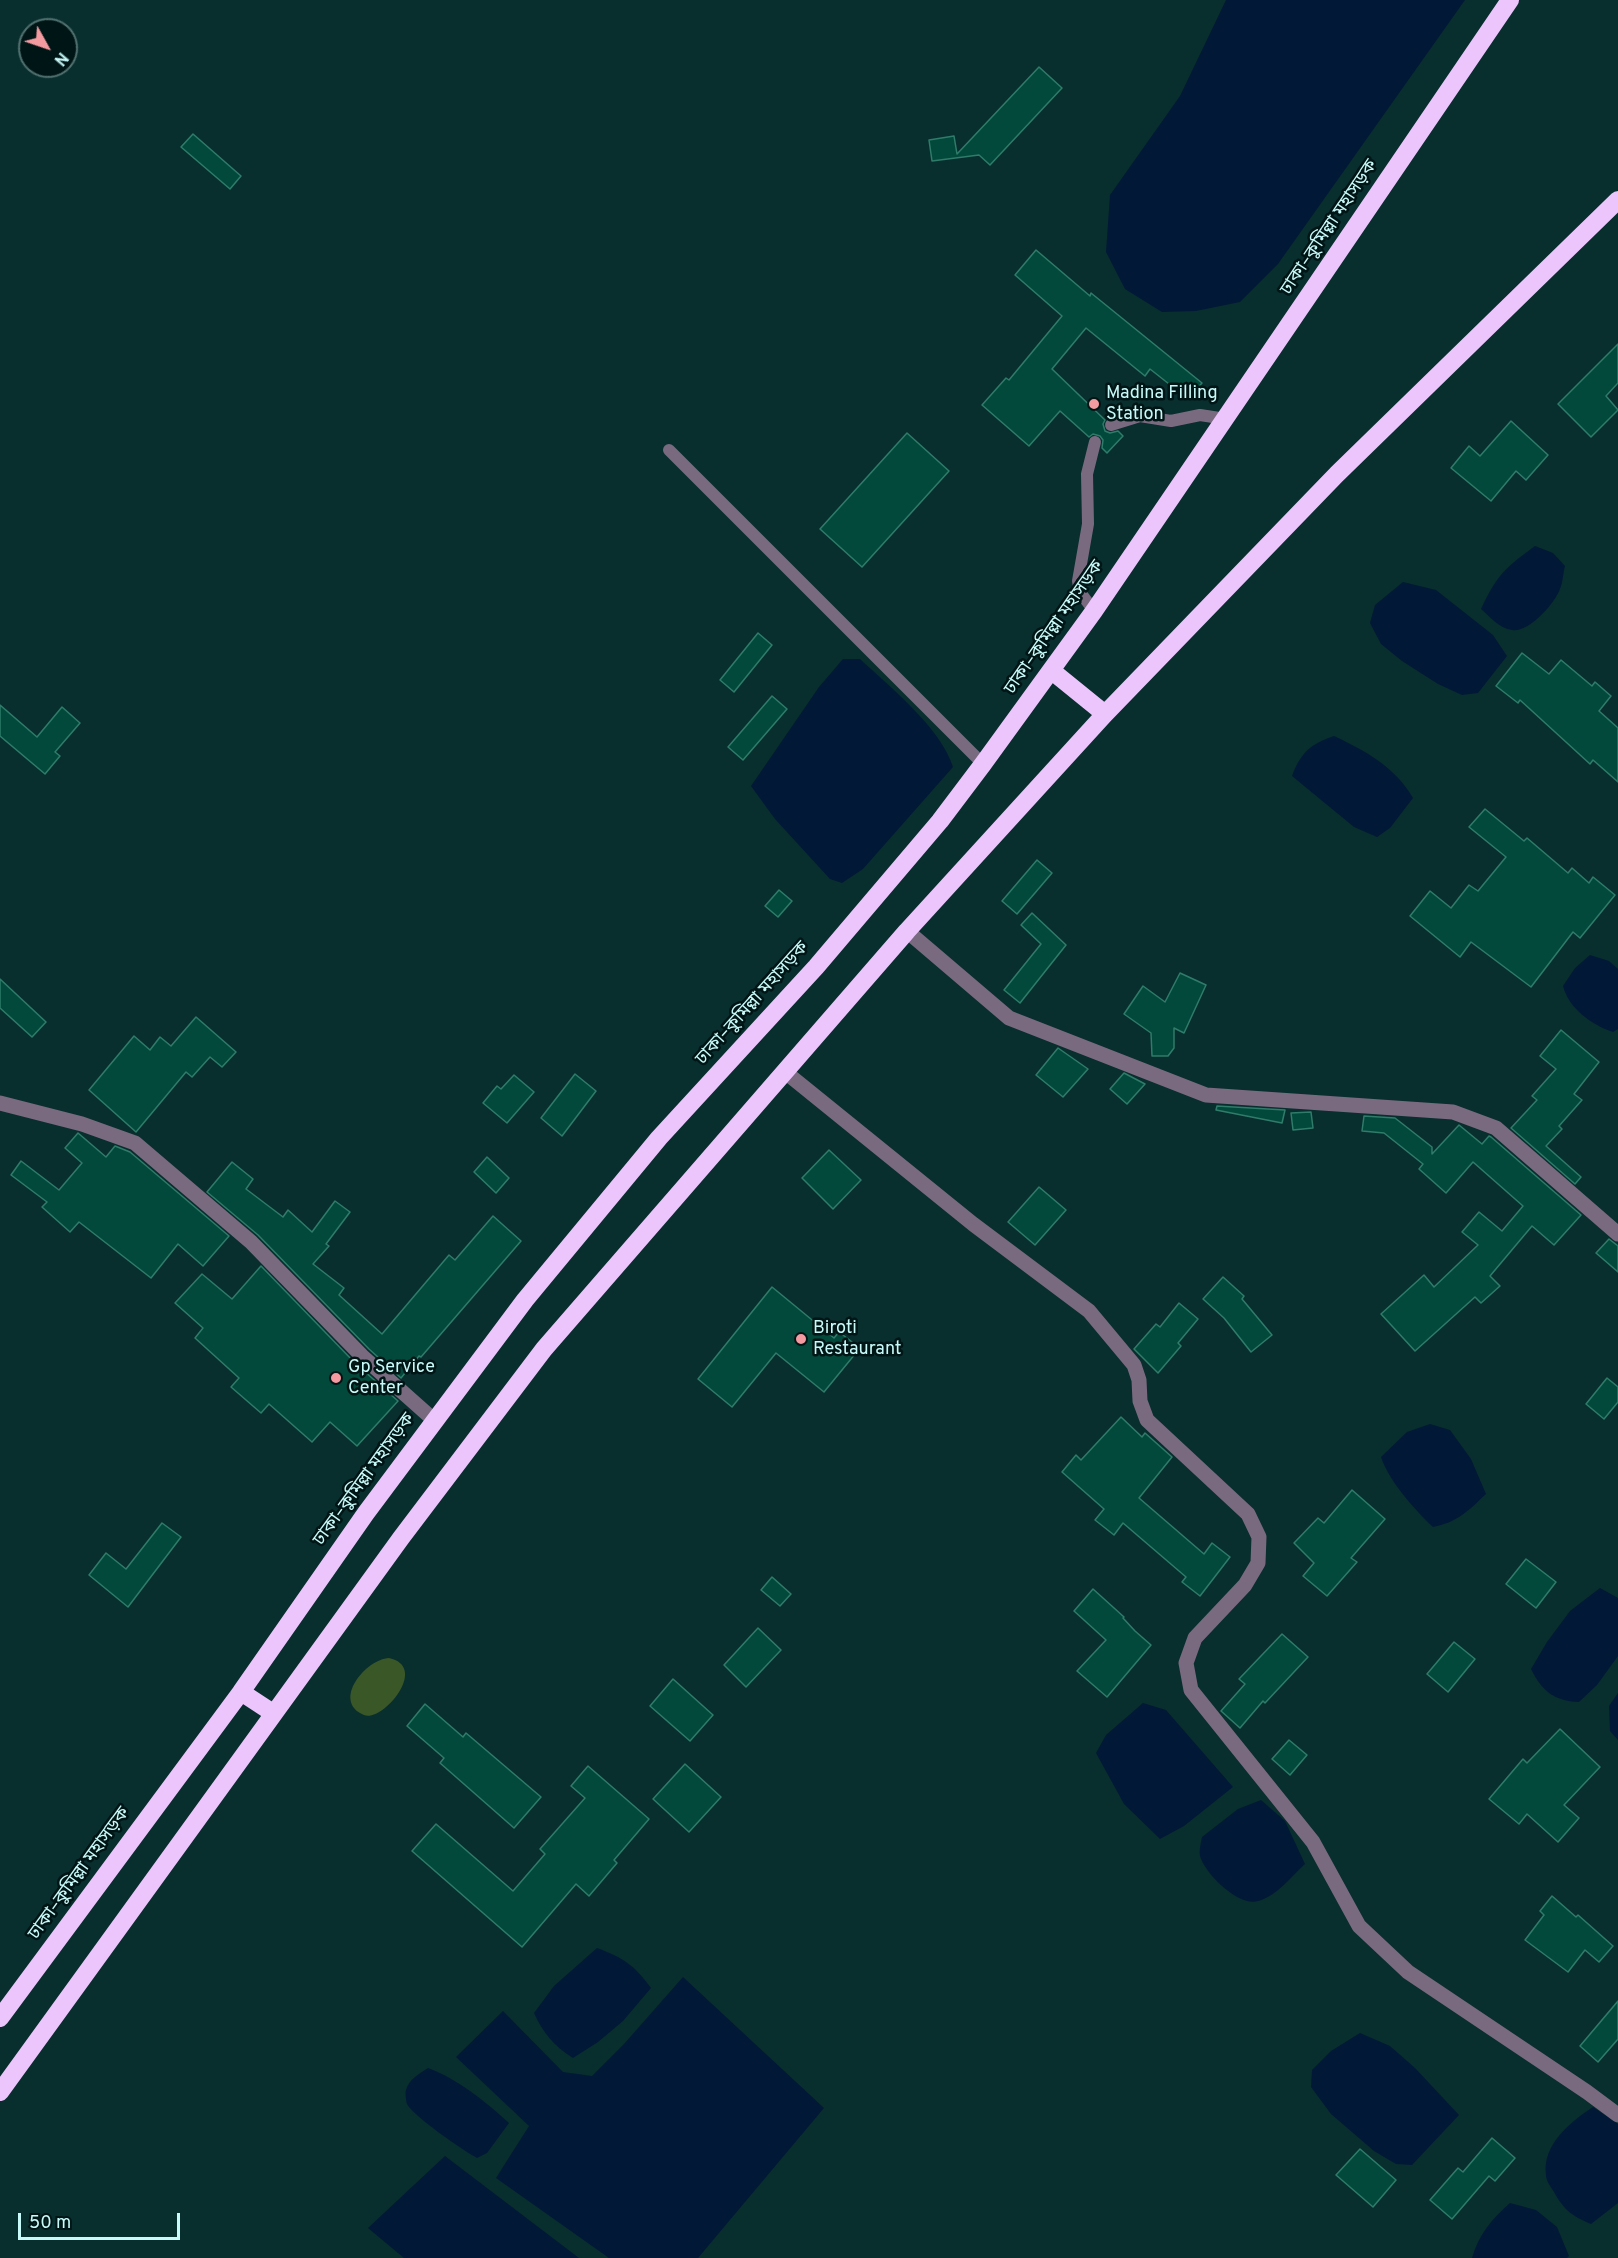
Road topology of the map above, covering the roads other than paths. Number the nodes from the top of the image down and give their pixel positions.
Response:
1 (1510, 0) edge
2 (1618, 200) edge
3 (1226, 419) junction
4 (1111, 425) dead end
5 (1095, 442) dead end
6 (669, 450) dead end
7 (1095, 611) junction
8 (1052, 670) junction
9 (1105, 714) junction
10 (983, 764) junction
11 (907, 931) junction
12 (784, 1071) junction
13 (0, 1102) edge
14 (1618, 1234) edge
15 (435, 1420) junction
16 (241, 1692) junction
17 (273, 1713) junction
18 (0, 2018) edge
19 (0, 2092) edge
20 (1618, 2115) edge

1 - 3 highway, ঢাকা–কুমিল্লা মহাসড়ক
2 - 9 highway
3 - 4 lane
3 - 7 highway, ঢাকা–কুমিল্লা মহাসড়ক
5 - 7 lane
6 - 10 lane
7 - 8 highway, ঢাকা–কুমিল্লা মহাসড়ক
8 - 9 highway
8 - 10 highway, ঢাকা–কুমিল্লা মহাসড়ক
9 - 11 highway
10 - 15 highway, ঢাকা–কুমিল্লা মহাসড়ক
11 - 12 highway
11 - 14 street
12 - 17 highway
12 - 20 street
13 - 15 street
15 - 16 highway, ঢাকা–কুমিল্লা মহাসড়ক
16 - 17 highway
16 - 18 highway, ঢাকা–কুমিল্লা মহাসড়ক
17 - 19 highway

